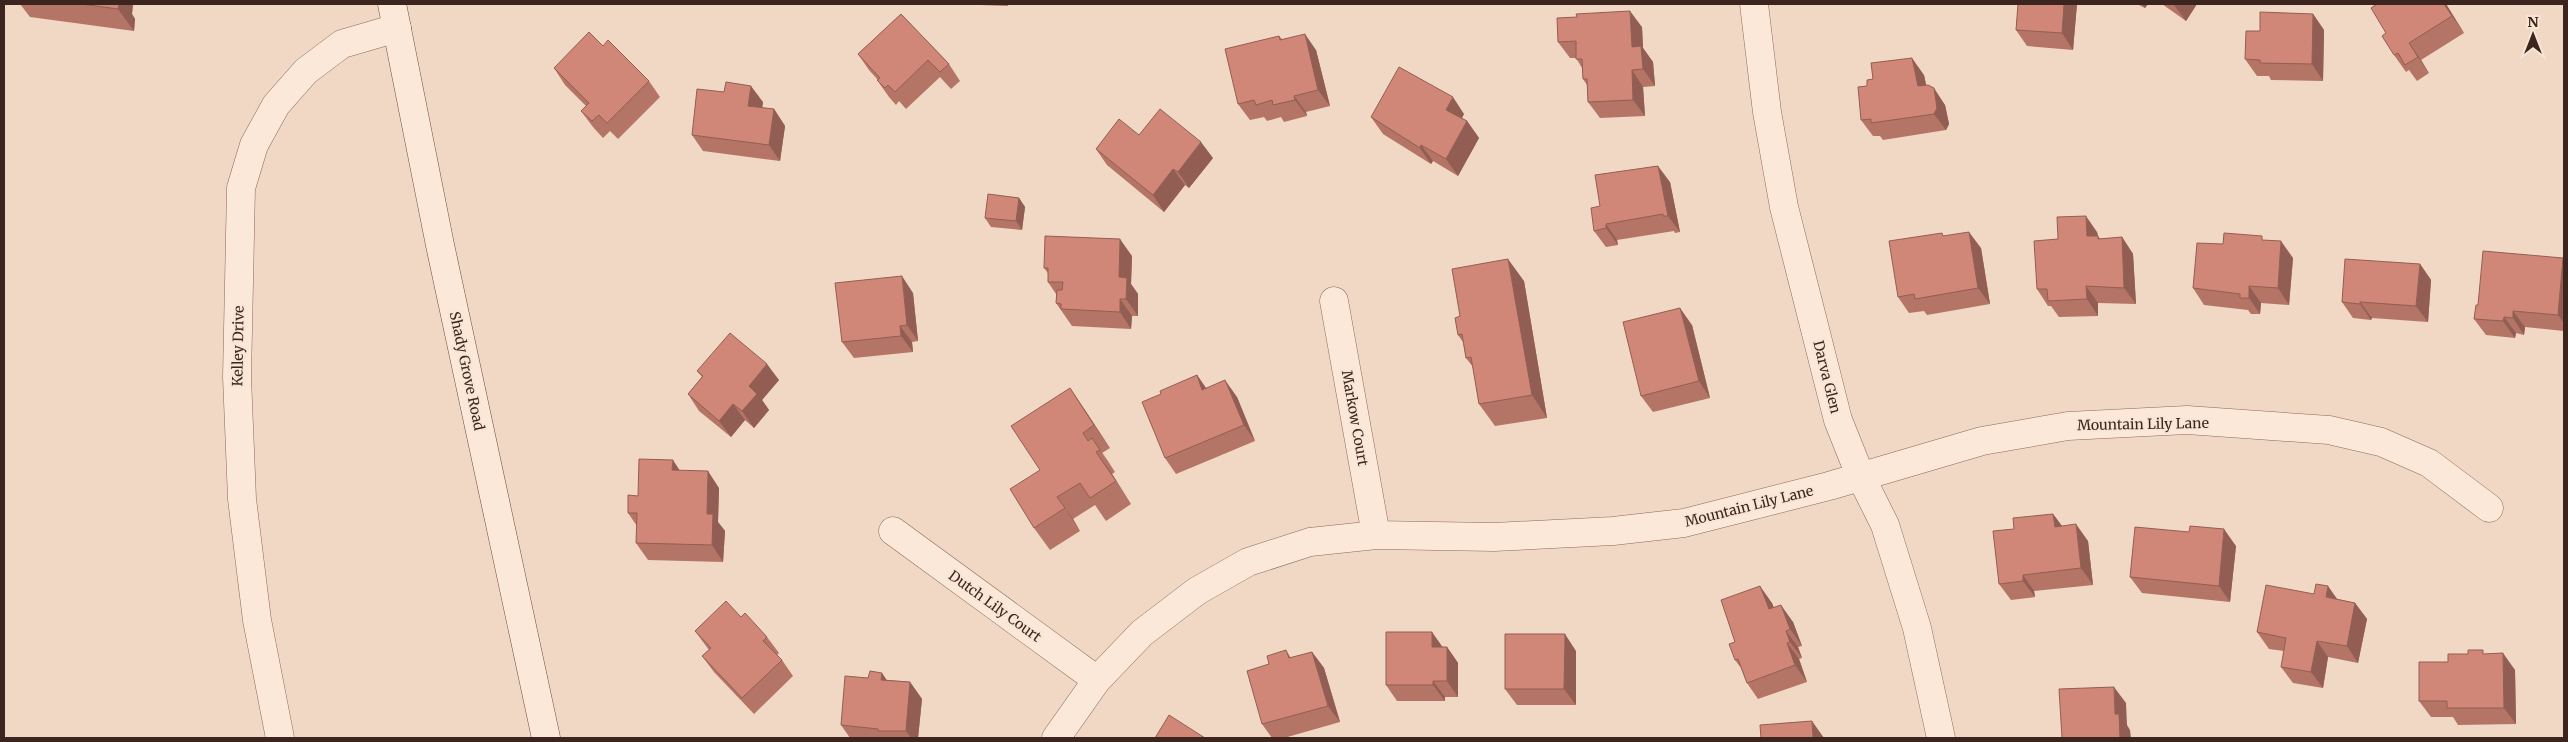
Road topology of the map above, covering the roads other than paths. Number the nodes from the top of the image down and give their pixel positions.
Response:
1 (1754, 4) edge
2 (395, 16) edge
3 (1334, 301) dead end
4 (1860, 475) junction
5 (2489, 508) dead end
6 (893, 531) dead end
7 (1376, 535) junction
8 (1097, 680) junction
9 (280, 738) edge
10 (546, 738) edge
11 (1056, 738) edge
12 (1940, 738) edge

1 - 4 street, Darva Glen
2 - 9 street, Kelley Drive
2 - 10 street, Shady Grove Road
3 - 7 street, Markow Court
4 - 5 street, Mountain Lily Lane
4 - 7 street, Mountain Lily Lane
4 - 12 street, Darva Glen
6 - 8 street, Dutch Lily Court
7 - 8 street, Mountain Lily Lane
8 - 11 street, Mountain Lily Lane

